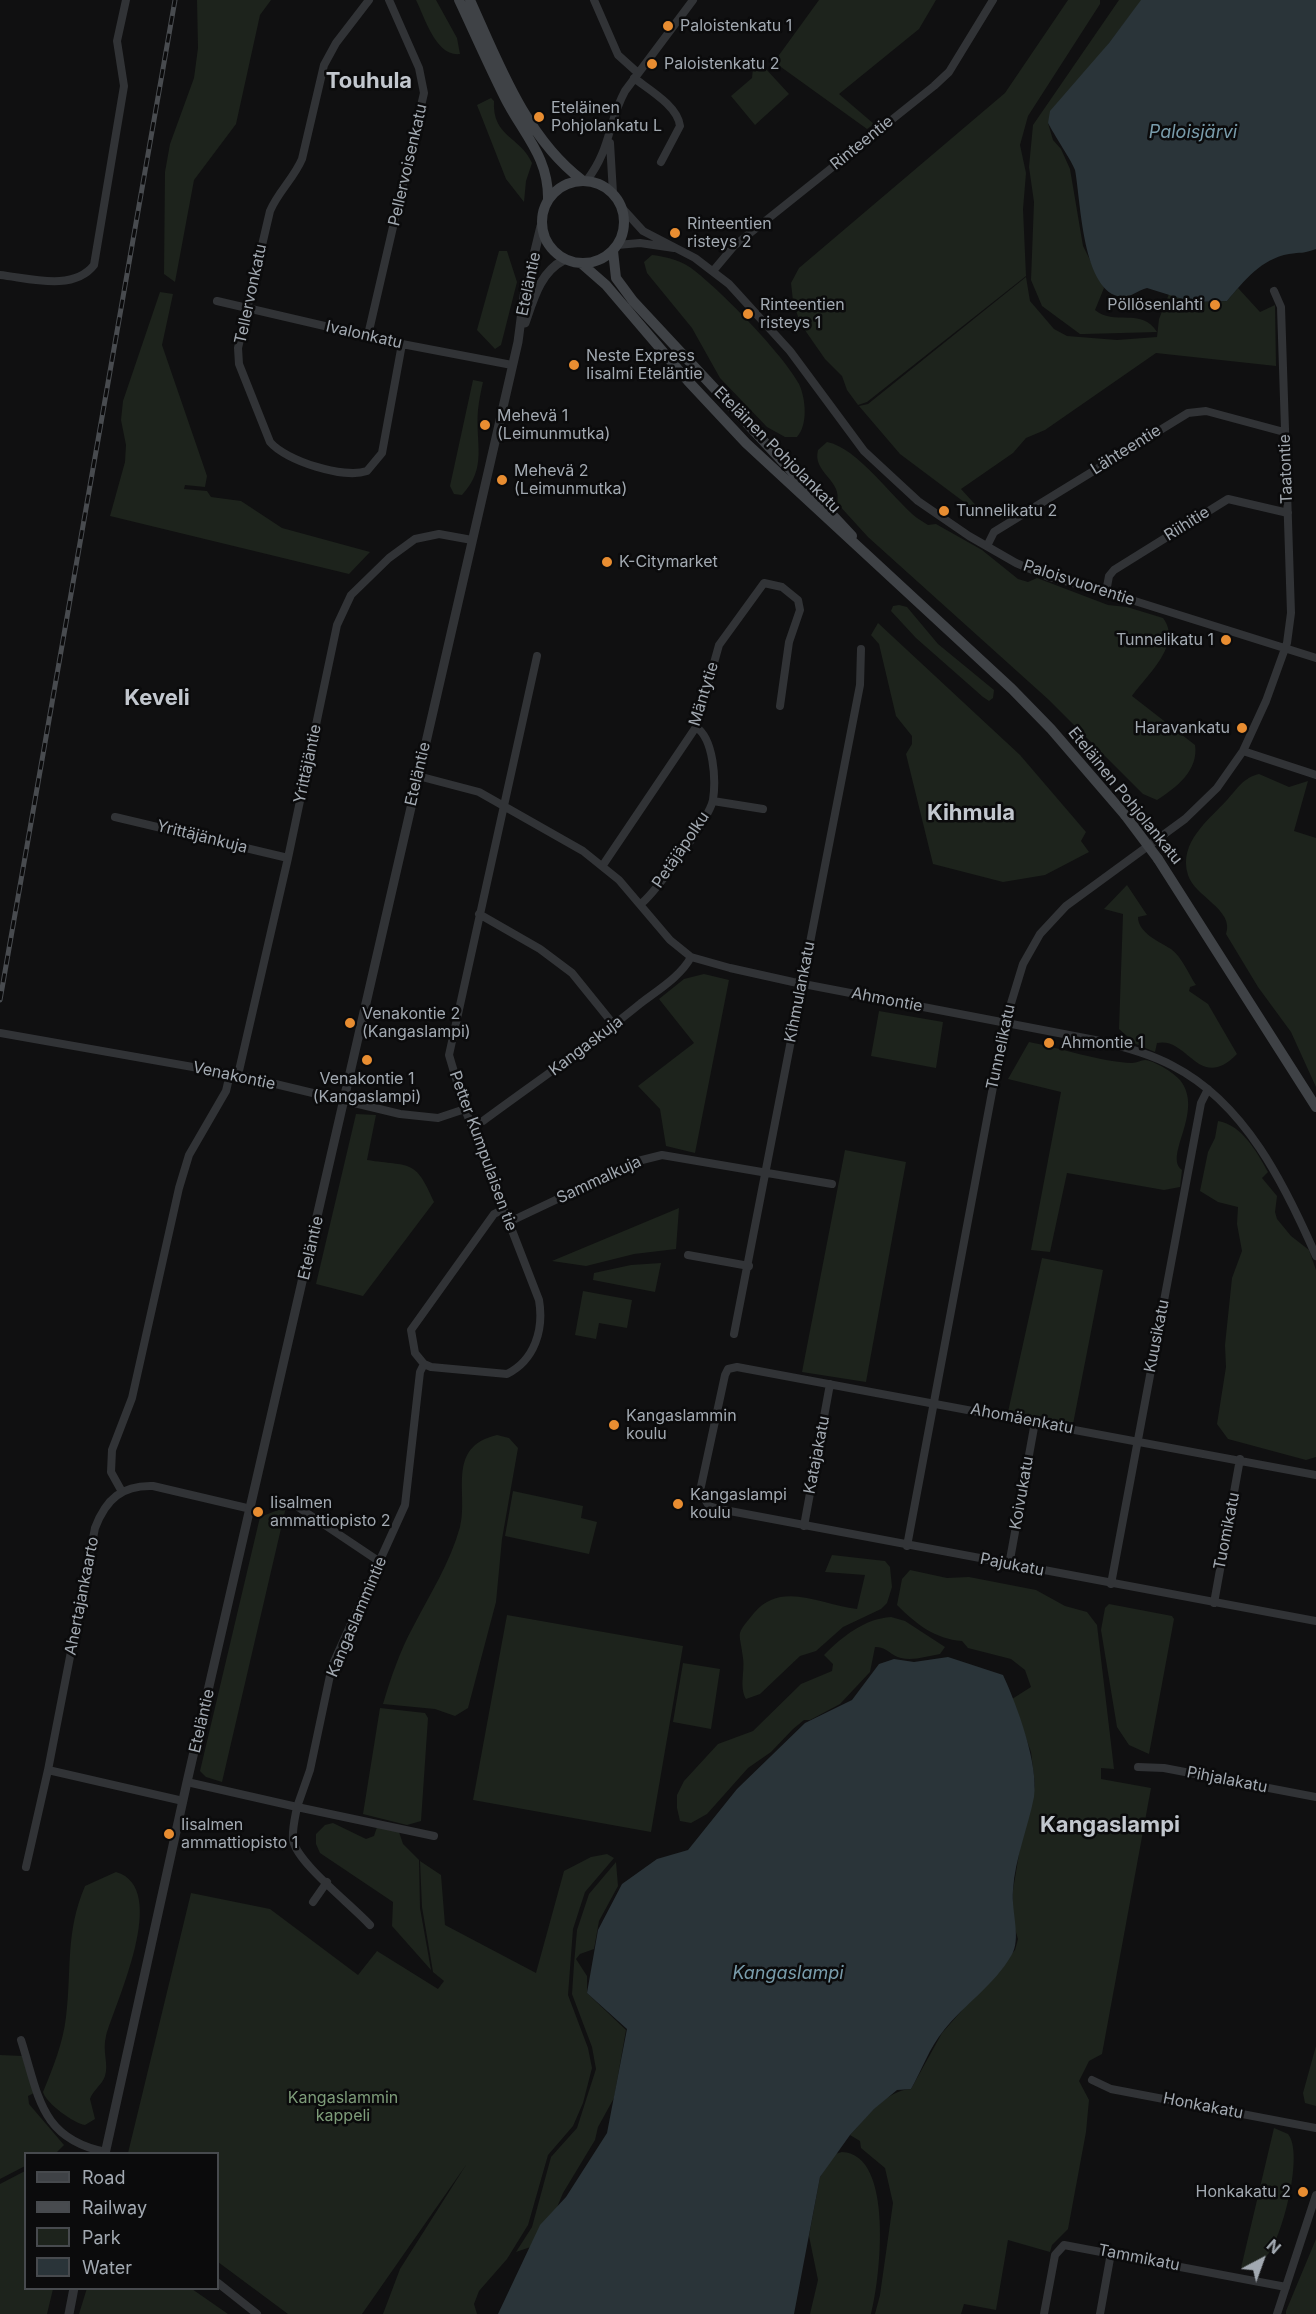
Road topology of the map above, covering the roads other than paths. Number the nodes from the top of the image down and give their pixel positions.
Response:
1 (126, 0) edge
2 (369, 0) edge
3 (389, 0) edge
4 (459, 0) edge
5 (470, 0) edge
6 (594, 0) edge
7 (693, 0) edge
8 (993, 0) edge
9 (636, 75) junction
10 (610, 139) junction
11 (661, 162) dead end
12 (585, 180) junction
13 (613, 193) junction
14 (548, 200) junction
15 (623, 209) junction
16 (541, 226) junction
17 (615, 248) junction
18 (675, 248) junction
19 (564, 260) junction
20 (582, 264) junction
21 (713, 271) junction
22 (0, 275) edge
23 (1274, 291) dead end
24 (217, 301) dead end
25 (247, 308) junction
26 (368, 335) junction
27 (518, 342) junction
28 (402, 344) junction
29 (512, 365) junction
30 (1284, 432) junction
31 (1288, 513) junction
32 (472, 540) junction
33 (859, 546) junction
34 (987, 546) junction
35 (1106, 592) junction
36 (1285, 648) junction
37 (861, 649) dead end
38 (537, 656) dead end
39 (1316, 658) edge
40 (780, 706) dead end
41 (696, 727) junction
42 (1243, 751) junction
43 (1316, 775) edge
44 (418, 776) junction
45 (713, 801) junction
46 (503, 804) junction
47 (763, 809) dead end
48 (116, 817) dead end
49 (288, 858) junction
50 (603, 866) junction
51 (642, 903) junction
52 (479, 914) junction
53 (691, 957) junction
54 (802, 983) junction
55 (1005, 1023) junction
56 (614, 1025) junction
57 (0, 1033) edge
58 (234, 1075) junction
59 (1208, 1089) junction
60 (345, 1100) junction
61 (1316, 1107) edge
62 (465, 1109) junction
63 (472, 1125) junction
64 (764, 1171) junction
65 (832, 1184) dead end
66 (504, 1209) junction
67 (509, 1222) junction
68 (688, 1255) dead end
69 (1316, 1256) edge
70 (749, 1266) junction
71 (734, 1334) dead end
72 (424, 1364) junction
73 (830, 1384) junction
74 (933, 1403) junction
75 (1035, 1422) junction
76 (1137, 1441) junction
77 (1240, 1460) junction
78 (1316, 1475) edge
79 (121, 1490) junction
80 (292, 1503) dead end
81 (709, 1506) joint
82 (251, 1509) junction
83 (804, 1526) junction
84 (907, 1546) junction
85 (380, 1562) junction
86 (1009, 1564) junction
87 (1111, 1584) junction
88 (1214, 1603) junction
89 (1316, 1621) edge
90 (1138, 1767) dead end
91 (48, 1770) junction
92 (187, 1782) junction
93 (1316, 1797) edge
94 (183, 1802) junction
95 (297, 1808) junction
96 (434, 1836) dead end
97 (26, 1867) dead end
98 (327, 1882) junction
99 (313, 1902) dead end
100 (370, 1925) dead end
101 (21, 2040) dead end
102 (1092, 2080) dead end
103 (1316, 2127) edge
104 (103, 2152) edge
105 (106, 2152) edge
106 (1316, 2195) edge
107 (1111, 2253) junction
108 (219, 2284) edge
109 (1286, 2288) junction
110 (74, 2290) edge
111 (69, 2314) edge
112 (257, 2314) edge
113 (1044, 2314) edge
114 (1100, 2314) edge
115 (1277, 2314) edge

1 - 22 street
2 - 25 street, Tellervonkatu
3 - 26 street, Pellervoisenkatu
4 - 14 main road
5 - 12 main road
6 - 9 street
7 - 9 street
8 - 21 street, Rinteentie
9 - 10 street
9 - 11 street
10 - 12 street
10 - 13 street
12 - 13 main road
12 - 14 main road
13 - 15 main road
14 - 16 main road
15 - 17 main road
15 - 18 street, Paloisvuorentie
16 - 19 main road
16 - 27 street, Eteläntie
17 - 18 street, Paloisvuorentie
17 - 20 main road
17 - 33 main road, Eteläinen Pohjolankatu
18 - 21 street, Paloisvuorentie
19 - 20 main road
19 - 27 street, Eteläntie
20 - 33 main road, Eteläinen Pohjolankatu
21 - 34 street, Paloisvuorentie
23 - 30 street, Taatontie
24 - 25 street, Ivalonkatu
25 - 26 street, Ivalonkatu
25 - 28 street, Tellervonkatu
26 - 28 street, Ivalonkatu
27 - 29 street, Eteläntie
28 - 29 street, Ivalonkatu
29 - 32 street, Eteläntie
30 - 31 street, Taatontie
30 - 34 street, Lähteentie
31 - 35 street, Riihitie
31 - 36 street, Taatontie
32 - 44 street, Eteläntie
32 - 49 street, Yrittäjäntie
33 - 61 main road, Eteläinen Pohjolankatu, bridge
34 - 35 street, Paloisvuorentie
35 - 36 street, Paloisvuorentie
36 - 39 street, Paloisvuorentie
36 - 42 street, Tunnelikatu
37 - 54 street, Kihmulankatu
38 - 46 street, Petter Kumpulaisen tie
40 - 41 street, Mäntytie
41 - 45 street, Petäjäpolku
41 - 50 street, Mäntytie
42 - 43 street
42 - 55 street, Tunnelikatu
44 - 46 street, Ahmontie
44 - 60 street, Eteläntie
45 - 47 street
45 - 51 street, Petäjäpolku
46 - 50 street, Ahmontie
46 - 52 street, Petter Kumpulaisen tie
48 - 49 street, Yrittäjänkuja
49 - 58 street, Yrittäjäntie
50 - 51 street, Ahmontie
51 - 53 street, Ahmontie
52 - 56 street
52 - 62 street, Petter Kumpulaisen tie
53 - 54 street, Ahmontie
53 - 56 street, Kangaskuja
54 - 55 street, Ahmontie
54 - 64 street, Kihmulankatu
55 - 59 street, Ahmontie
55 - 74 street, Tunnelikatu
56 - 63 street, Kangaskuja
57 - 58 street, Venakontie
58 - 60 street, Venakontie
58 - 79 street, Yrittäjäntie
59 - 69 street, Ahmontie
59 - 76 street, Kuusikatu
60 - 62 street, Venakontie
60 - 82 street, Eteläntie
62 - 63 street, Petter Kumpulaisen tie
63 - 66 street, Petter Kumpulaisen tie
64 - 65 street, Sammalkuja
64 - 67 street, Sammalkuja
64 - 70 street, Kihmulankatu
66 - 67 street, Petter Kumpulaisen tie
66 - 72 street
67 - 72 street, Petter Kumpulaisen tie
68 - 70 street
70 - 71 street, Kihmulankatu
72 - 85 street, Kangaslammintie
73 - 74 street, Ahomäenkatu
73 - 81 street, Ahomäenkatu
73 - 83 street, Katajakatu
74 - 75 street, Ahomäenkatu
74 - 84 street, Tunnelikatu
75 - 76 street, Ahomäenkatu
75 - 86 street, Koivukatu
76 - 77 street, Ahomäenkatu
76 - 87 street, Kuusikatu
77 - 78 street, Ahomäenkatu
77 - 88 street, Tuomikatu
79 - 82 street
79 - 91 street, Ahertajankaarto
80 - 85 street
81 - 83 street, Pajukatu
82 - 92 street, Eteläntie
83 - 84 street, Pajukatu
84 - 86 street, Pajukatu
85 - 95 street, Kangaslammintie
86 - 87 street, Pajukatu
87 - 88 street, Pajukatu
88 - 89 street, Pajukatu
90 - 93 street, Pihjalakatu
91 - 94 street
91 - 97 street, Ahertajankaarto
92 - 94 street, Eteläntie
92 - 95 street
94 - 105 street, Eteläntie
95 - 96 street
95 - 98 street, Kangaslammintie
98 - 99 street
98 - 100 street, Kangaslammintie
101 - 104 street
102 - 103 street, Honkakatu
106 - 109 street
107 - 109 street, Tammikatu
107 - 113 street, Tammikatu
107 - 114 street
108 - 112 street
109 - 115 street
110 - 111 street

